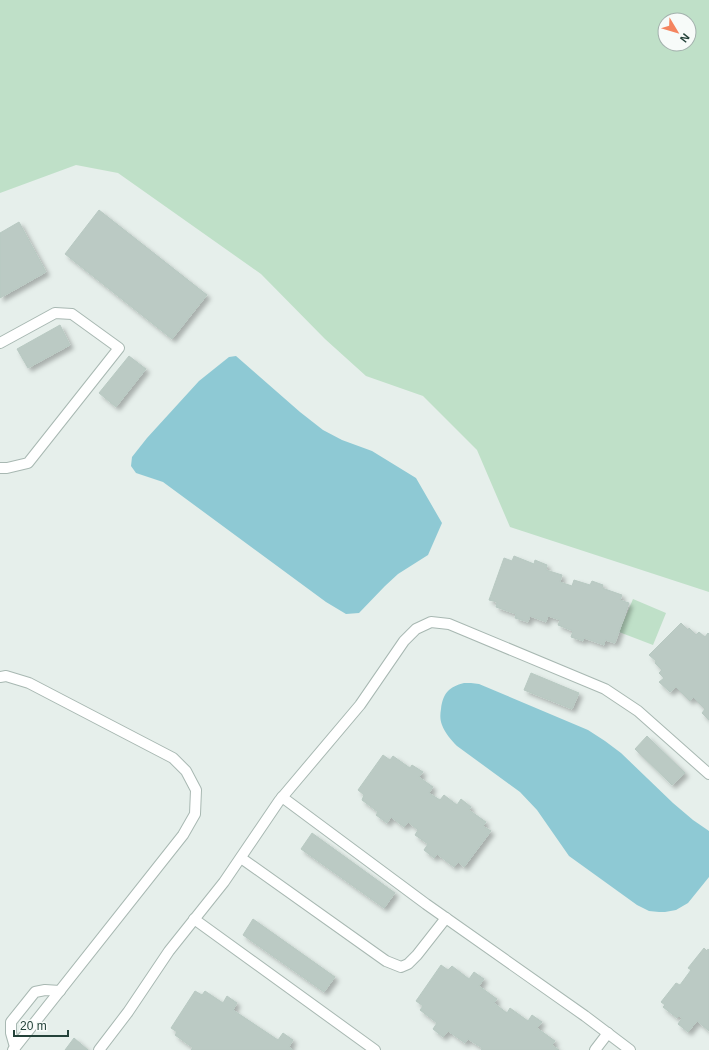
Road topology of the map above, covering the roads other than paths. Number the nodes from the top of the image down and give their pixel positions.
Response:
1 (0, 343) edge
2 (0, 468) edge
3 (0, 677) edge
4 (709, 774) edge
5 (282, 797) junction
6 (240, 858) junction
7 (446, 918) junction
8 (194, 919) junction
9 (60, 991) junction
10 (608, 1033) junction
11 (14, 1049) edge
12 (99, 1050) edge
13 (375, 1050) edge
14 (595, 1050) edge
15 (630, 1050) edge

1 - 2 lane
3 - 9 lane
4 - 5 lane
5 - 6 lane
5 - 7 lane
6 - 7 lane
6 - 8 lane
7 - 10 lane
8 - 12 lane
8 - 13 lane
9 - 11 lane
9 - 11 lane
10 - 14 lane
10 - 15 lane

